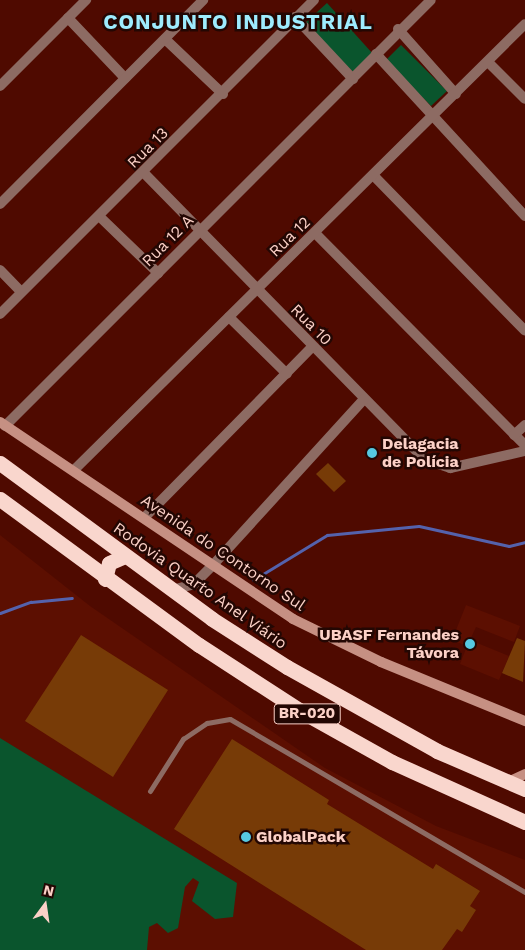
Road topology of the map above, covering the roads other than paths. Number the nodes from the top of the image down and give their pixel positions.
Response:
1 (86, 0) edge
2 (203, 0) edge
3 (314, 0) edge
4 (431, 0) edge
5 (295, 17) junction
6 (68, 18) junction
7 (525, 24) edge
8 (398, 29) junction
9 (165, 39) junction
10 (376, 54) junction
11 (488, 62) junction
12 (125, 78) junction
13 (353, 79) junction
14 (0, 86) edge
15 (223, 94) junction
16 (456, 94) junction
17 (525, 99) edge
18 (432, 118) junction
19 (144, 173) junction
20 (374, 176) junction
21 (0, 204) edge
22 (100, 216) junction
23 (525, 216) edge
24 (199, 232) junction
25 (315, 233) junction
26 (0, 270) edge
27 (158, 273) junction
28 (256, 290) junction
29 (21, 292) junction
30 (0, 314) edge
31 (229, 317) junction
32 (525, 331) edge
33 (312, 347) junction
34 (286, 374) junction
35 (364, 400) junction
36 (3, 424) edge
37 (525, 424) edge
38 (514, 435) junction
39 (525, 445) edge
40 (525, 451) edge
41 (2, 467) edge
42 (74, 470) junction
43 (0, 498) edge
44 (144, 518) junction
45 (125, 556) junction
46 (213, 565) junction
47 (105, 579) junction
48 (171, 590) junction
49 (525, 721) edge
50 (525, 774) edge
51 (508, 782) junction
52 (525, 788) edge
53 (150, 791) dead end
54 (525, 822) edge
55 (525, 892) edge

1 - 6 street
2 - 9 street
3 - 5 street, Rua 13
4 - 8 street, Rua 12 A
5 - 13 street
5 - 15 street, Rua 13
6 - 12 street
6 - 14 street
7 - 11 street, Rua 12
8 - 10 street, Rua 12 A
8 - 16 street
9 - 12 street
9 - 15 street
10 - 13 street, Rua 12 A
10 - 18 street
11 - 16 street, Rua 12
11 - 17 street
12 - 21 street
13 - 24 street, Rua 12 A
15 - 19 street, Rua 13
16 - 18 street, Rua 12
18 - 20 street, Rua 12
18 - 23 street
19 - 22 street, Rua 13
19 - 24 street, Rua 10
20 - 25 street, Rua 12
20 - 32 street
22 - 27 street
22 - 29 street, Rua 13
24 - 27 street, Rua 12 A
24 - 28 street, Rua 10
25 - 28 street, Rua 12
25 - 38 street
26 - 29 street
27 - 36 street, Rua 12 A
28 - 31 street, Rua 12
28 - 33 street, Rua 10
29 - 30 street, Rua 13
31 - 34 street
31 - 42 street, Rua 12
33 - 34 street
33 - 35 street, Rua 10
34 - 44 street
35 - 40 street, Rua 10
35 - 46 street
36 - 42 street, Avenida do Contorno Sul
37 - 38 street
38 - 39 street
41 - 45 highway, Rodovia Quarto Anel Viário / BR-020
42 - 44 street, Avenida do Contorno Sul
43 - 47 highway, BR-020
44 - 46 street, Avenida do Contorno Sul
45 - 47 highway
45 - 48 highway, Rodovia Quarto Anel Viário / BR-020
46 - 48 street
46 - 49 street, Avenida do Contorno Sul
47 - 54 highway, BR-020
48 - 51 highway, Rodovia Quarto Anel Viário / BR-020
50 - 51 street
51 - 52 highway, Rodovia Quarto Anel Viário / BR-020
53 - 55 lane

